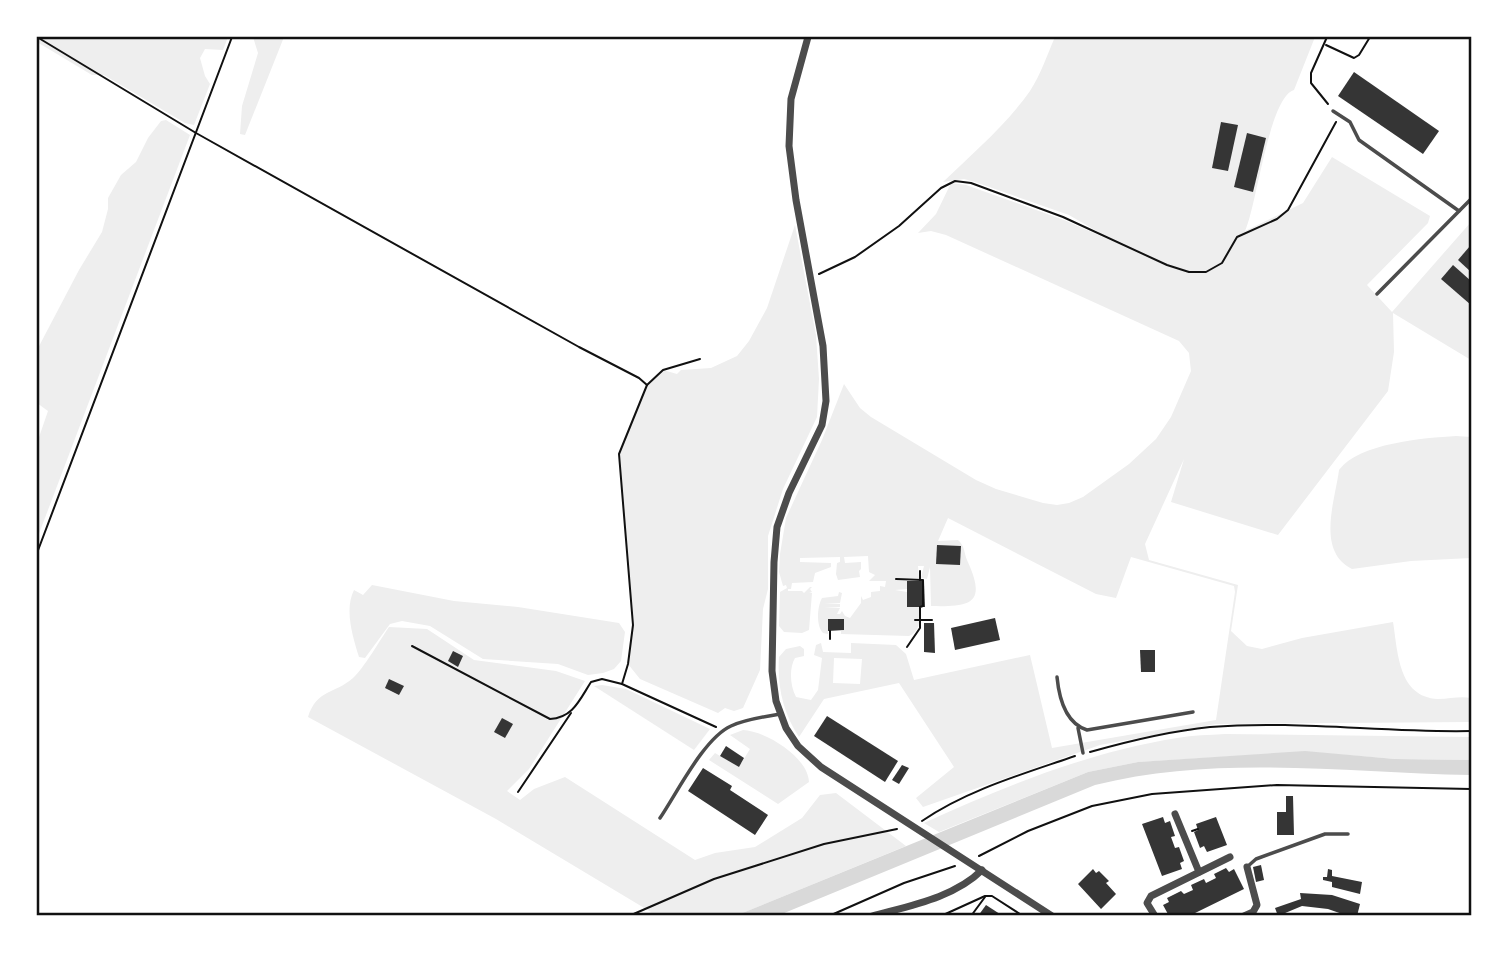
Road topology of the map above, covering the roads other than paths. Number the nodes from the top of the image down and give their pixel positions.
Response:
1 (808, 37) edge
2 (1333, 111) road end
3 (1471, 199) edge
4 (1460, 211) junction
5 (1377, 295) dead end
6 (1057, 677) dead end
7 (1193, 712) dead end
8 (780, 714) junction
9 (1078, 727) junction
10 (1083, 753) dead end
11 (1175, 814) dead end
12 (660, 818) dead end
13 (1348, 834) dead end
14 (1230, 858) dead end
15 (1247, 867) joint
16 (982, 870) junction
17 (1199, 872) junction
18 (892, 914) edge
19 (872, 916) edge
20 (1052, 916) edge
21 (1155, 916) edge
22 (1244, 916) edge

1 - 8 street
2 - 4 lane
3 - 4 lane
4 - 5 lane
6 - 9 lane
7 - 9 lane
8 - 12 lane
8 - 16 street
9 - 10 lane
11 - 17 street
13 - 15 lane
14 - 17 street
15 - 22 street
16 - 18 street
16 - 20 street
17 - 21 street
18 - 19 street

